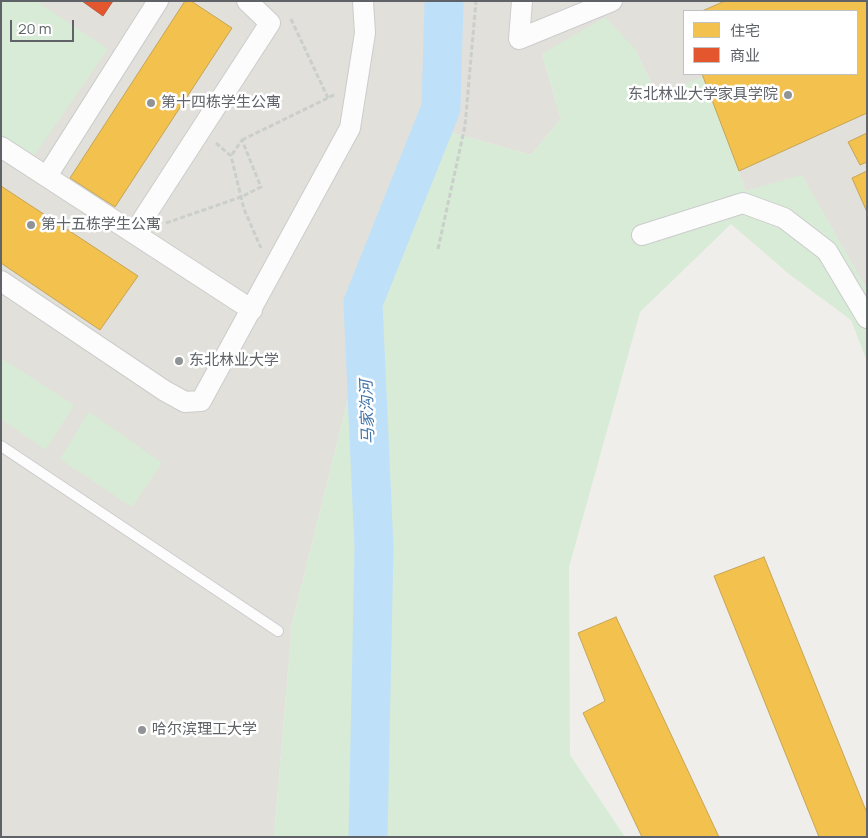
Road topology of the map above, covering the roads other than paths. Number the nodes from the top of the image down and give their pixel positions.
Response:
1 (158, 1) edge
2 (247, 1) edge
3 (363, 1) edge
4 (522, 1) edge
5 (612, 1) edge
6 (1, 147) edge
7 (47, 176) junction
8 (134, 233) junction
9 (642, 235) dead end
10 (1, 281) edge
11 (252, 310) junction
12 (867, 318) edge
13 (1, 446) edge
14 (278, 631) dead end

1 - 7 street
2 - 8 street
3 - 11 street
4 - 5 street
6 - 7 street
7 - 8 street
8 - 11 street
9 - 12 street
10 - 11 street
13 - 14 lane

